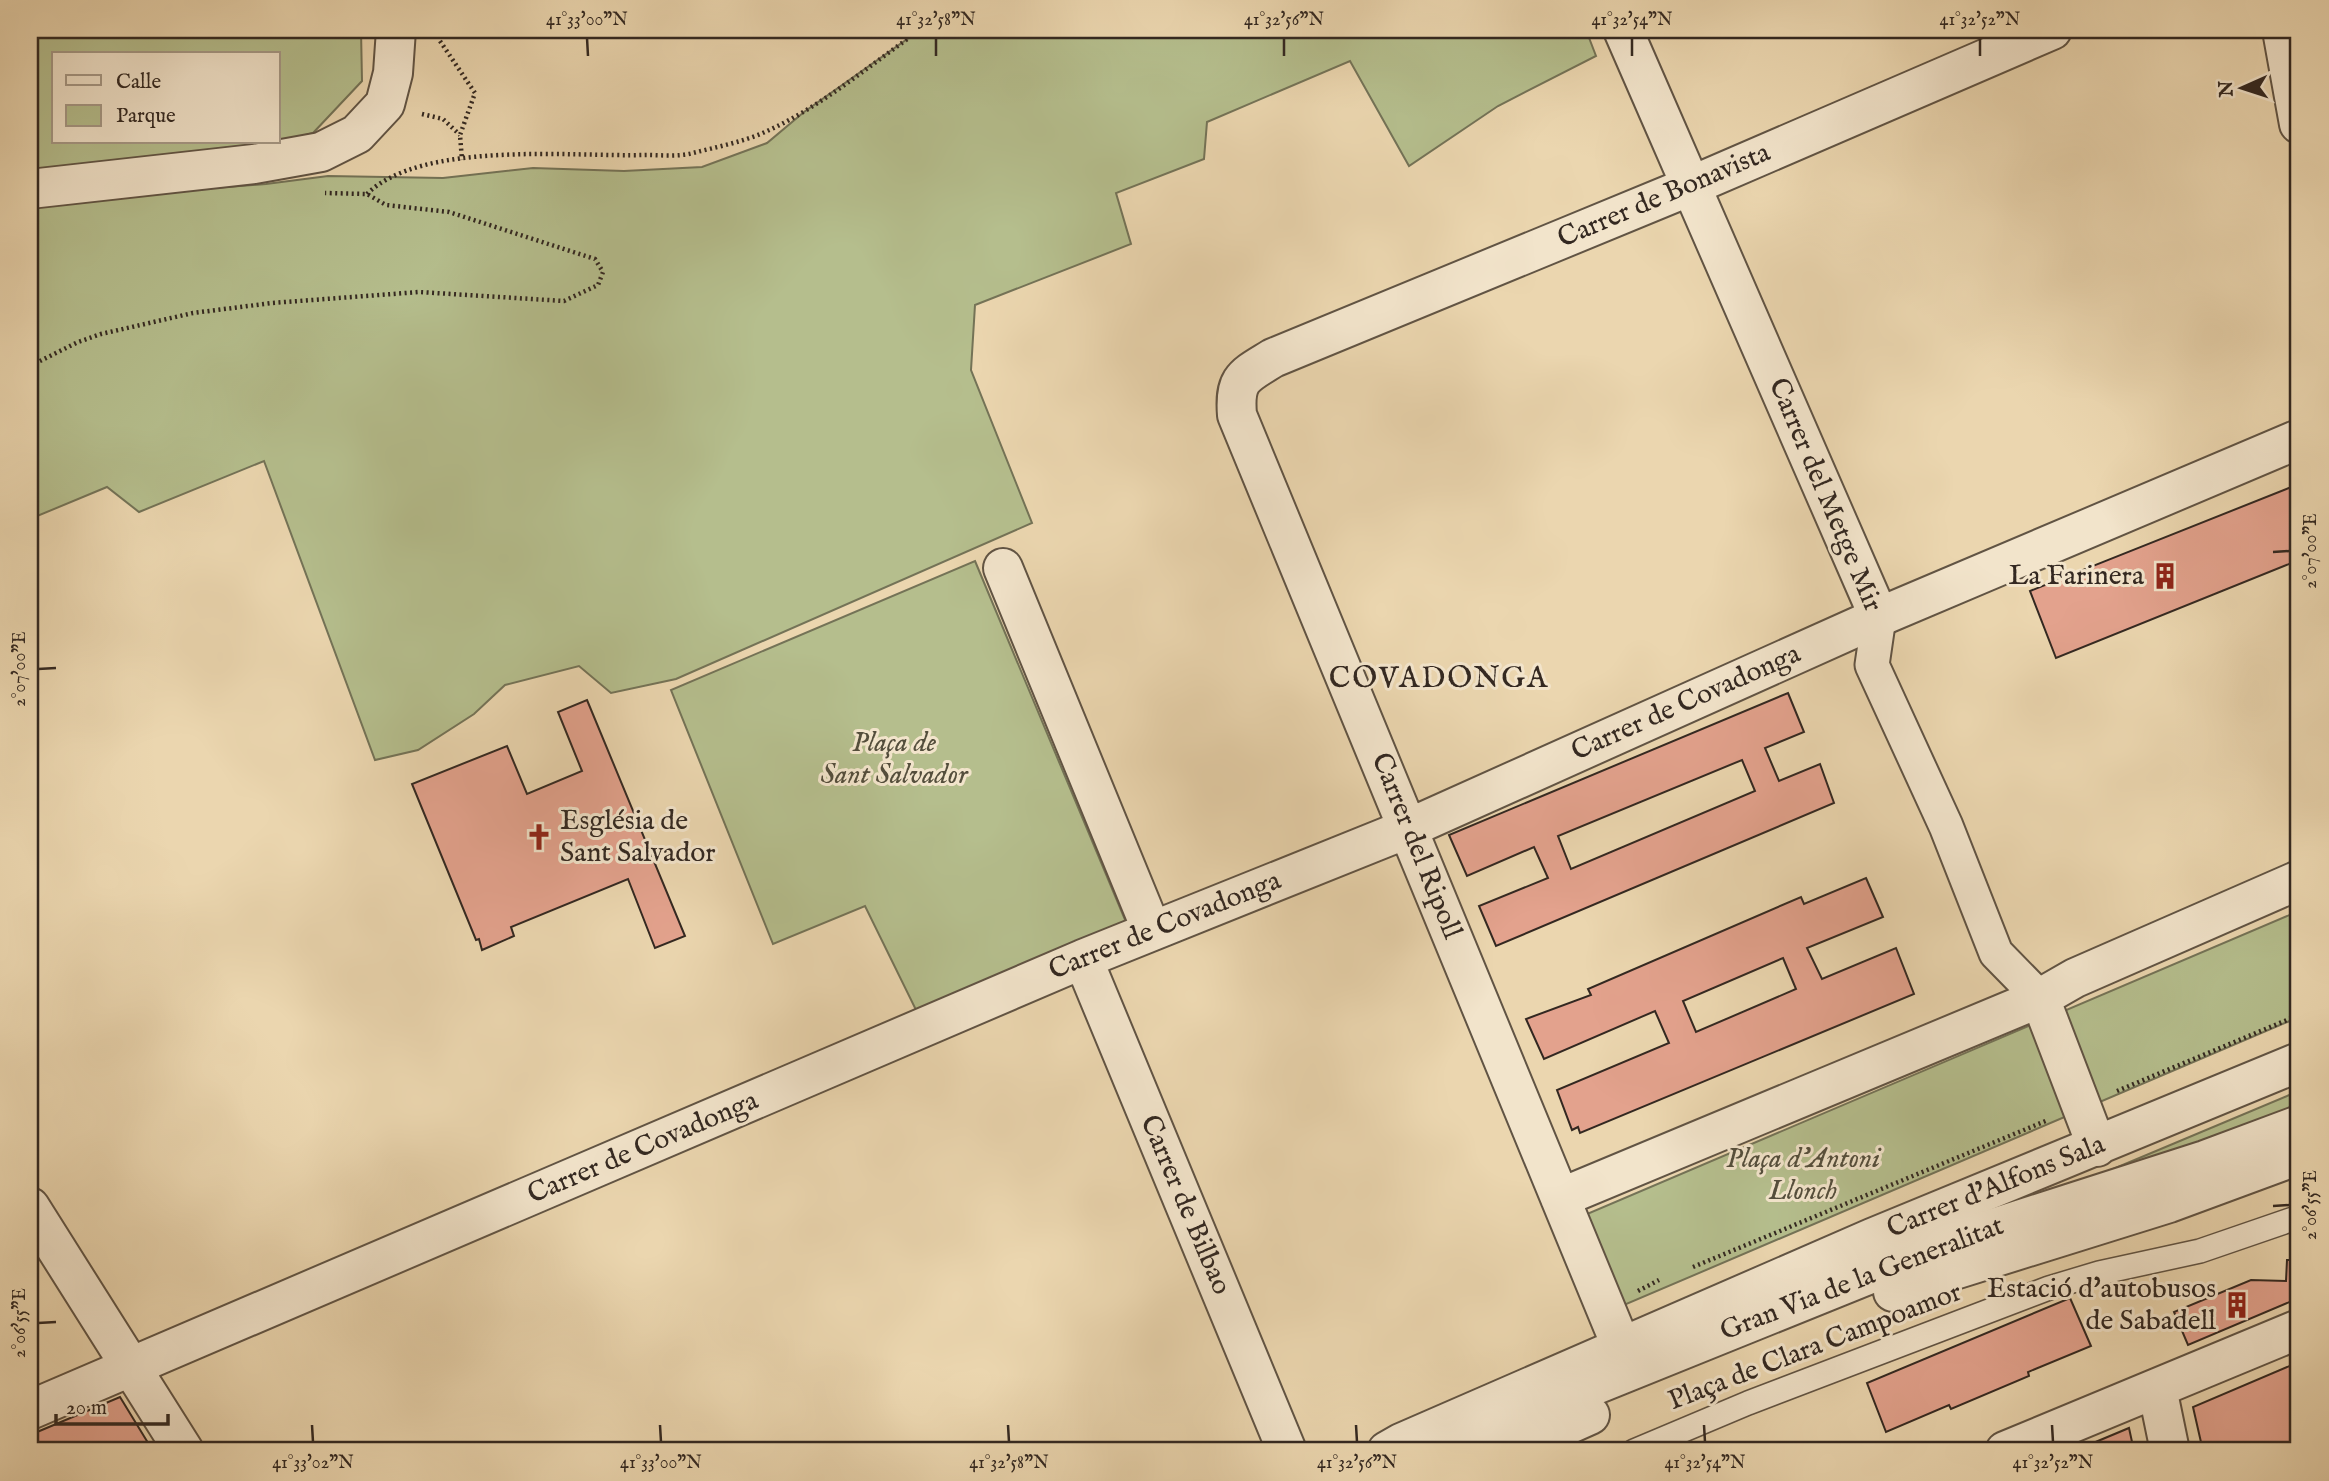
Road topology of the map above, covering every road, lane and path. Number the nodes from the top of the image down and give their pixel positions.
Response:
1 (396, 30) edge
2 (440, 30) edge
3 (920, 30) edge
4 (1623, 30) edge
5 (2052, 30) edge
6 (2282, 30) edge
7 (2299, 124) edge
8 (462, 160) junction
9 (1693, 185) junction
10 (30, 189) edge
11 (1273, 358) joint
12 (30, 366) edge
13 (2299, 439) edge
14 (1003, 568) dead end
15 (1879, 617) junction
16 (1409, 828) junction
17 (2299, 880) edge
18 (1152, 931) junction
19 (1083, 959) junction
20 (2040, 998) junction
21 (2299, 1015) edge
22 (2299, 1062) edge
23 (2081, 1106) junction
24 (2299, 1125) edge
25 (2097, 1147) junction
26 (2299, 1155) edge
27 (1560, 1198) junction
28 (30, 1207) edge
29 (2299, 1217) edge
30 (1693, 1267) dead end
31 (1659, 1280) dead end
32 (1637, 1292) dead end
33 (2299, 1329) edge
34 (1622, 1348) junction
35 (132, 1368) junction
36 (2157, 1388) junction
37 (30, 1410) edge
38 (184, 1451) edge
39 (1287, 1451) edge
40 (1387, 1451) edge
41 (1432, 1451) edge
42 (1509, 1451) edge
43 (1634, 1451) edge
44 (2005, 1451) edge
45 (2170, 1451) edge

1 - 10 street
2 - 8 path
3 - 8 path
4 - 9 street, Carrer del Metge Mir
5 - 9 street, Carrer de Bonavista
6 - 7 street
8 - 12 path
9 - 11 street, Carrer de Bonavista
9 - 15 street, Carrer del Metge Mir
11 - 16 street, Carrer del Ripoll
13 - 15 street, Carrer de Covadonga
14 - 18 street
15 - 16 street, Carrer de Covadonga
15 - 20 street, Carrer del Metge Mir
16 - 18 street, Carrer de Covadonga
16 - 27 street, Carrer del Ripoll
17 - 20 street
18 - 19 street, Carrer de Covadonga
19 - 35 street, Carrer de Covadonga
19 - 39 street, Carrer de Bilbao
20 - 23 street, Carrer del Metge Mir
20 - 27 street
21 - 23 path
22 - 25 street, Carrer d'Alfons Sala
23 - 25 street, Carrer del Metge Mir
23 - 30 path
24 - 41 street, Gran Via de la Generalitat
25 - 34 street, Carrer d'Alfons Sala
26 - 42 street, Gran Via de la Generalitat
27 - 34 street, Carrer del Ripoll
28 - 35 street
29 - 43 lane, Plaça de Clara Campoamor
31 - 32 path
33 - 36 street
34 - 40 street, Carrer d'Alfons Sala
35 - 37 street, Carrer de Covadonga
35 - 38 street
36 - 44 street
36 - 45 street

